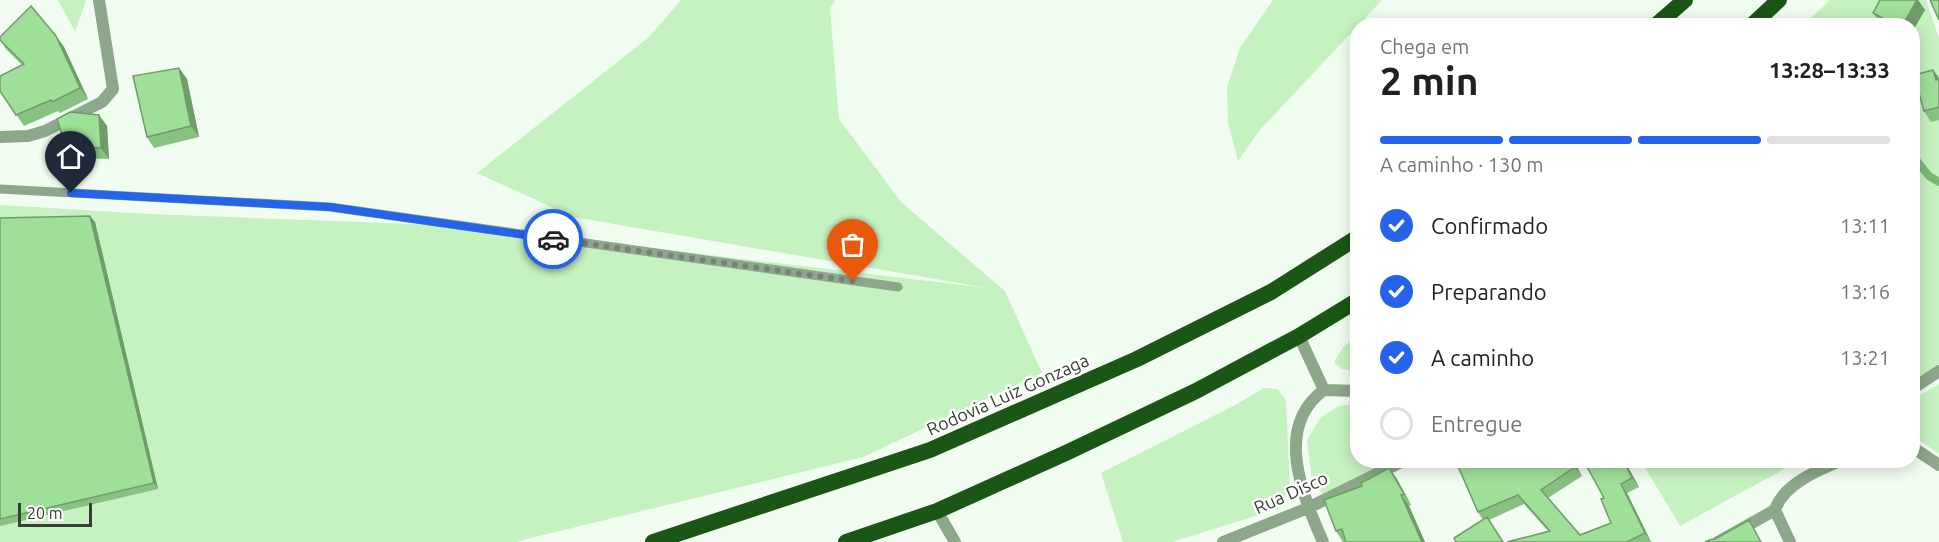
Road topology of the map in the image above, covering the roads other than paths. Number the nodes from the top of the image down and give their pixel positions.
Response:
1 (99, 0) edge
2 (1685, 0) edge
3 (1779, 0) edge
4 (1664, 18) edge
5 (1760, 18) edge
6 (0, 136) edge
7 (0, 189) edge
8 (1350, 242) edge
9 (898, 287) dead end
10 (1350, 305) edge
11 (1299, 336) junction
12 (1939, 371) edge
13 (1920, 384) edge
14 (1324, 390) junction
15 (1350, 391) edge
16 (1920, 452) edge
17 (1939, 465) edge
18 (1389, 468) edge
19 (1827, 468) edge
20 (1308, 508) junction
21 (1775, 510) junction
22 (938, 511) junction
23 (653, 542) edge
24 (846, 542) edge
25 (956, 542) edge
26 (1223, 542) edge
27 (1323, 542) edge
28 (1718, 542) edge
29 (1790, 542) edge

1 - 6 street
2 - 4 highway
3 - 5 highway
7 - 9 lane
8 - 23 highway, Rodovia Luiz Gonzaga
10 - 11 highway
11 - 14 street
11 - 22 highway
12 - 13 street
14 - 15 street
14 - 20 street
16 - 17 street
18 - 20 street, Rua Disco
19 - 21 street
20 - 26 street, Rua Disco
20 - 27 street
21 - 28 street
21 - 29 street
22 - 24 highway
22 - 25 street

